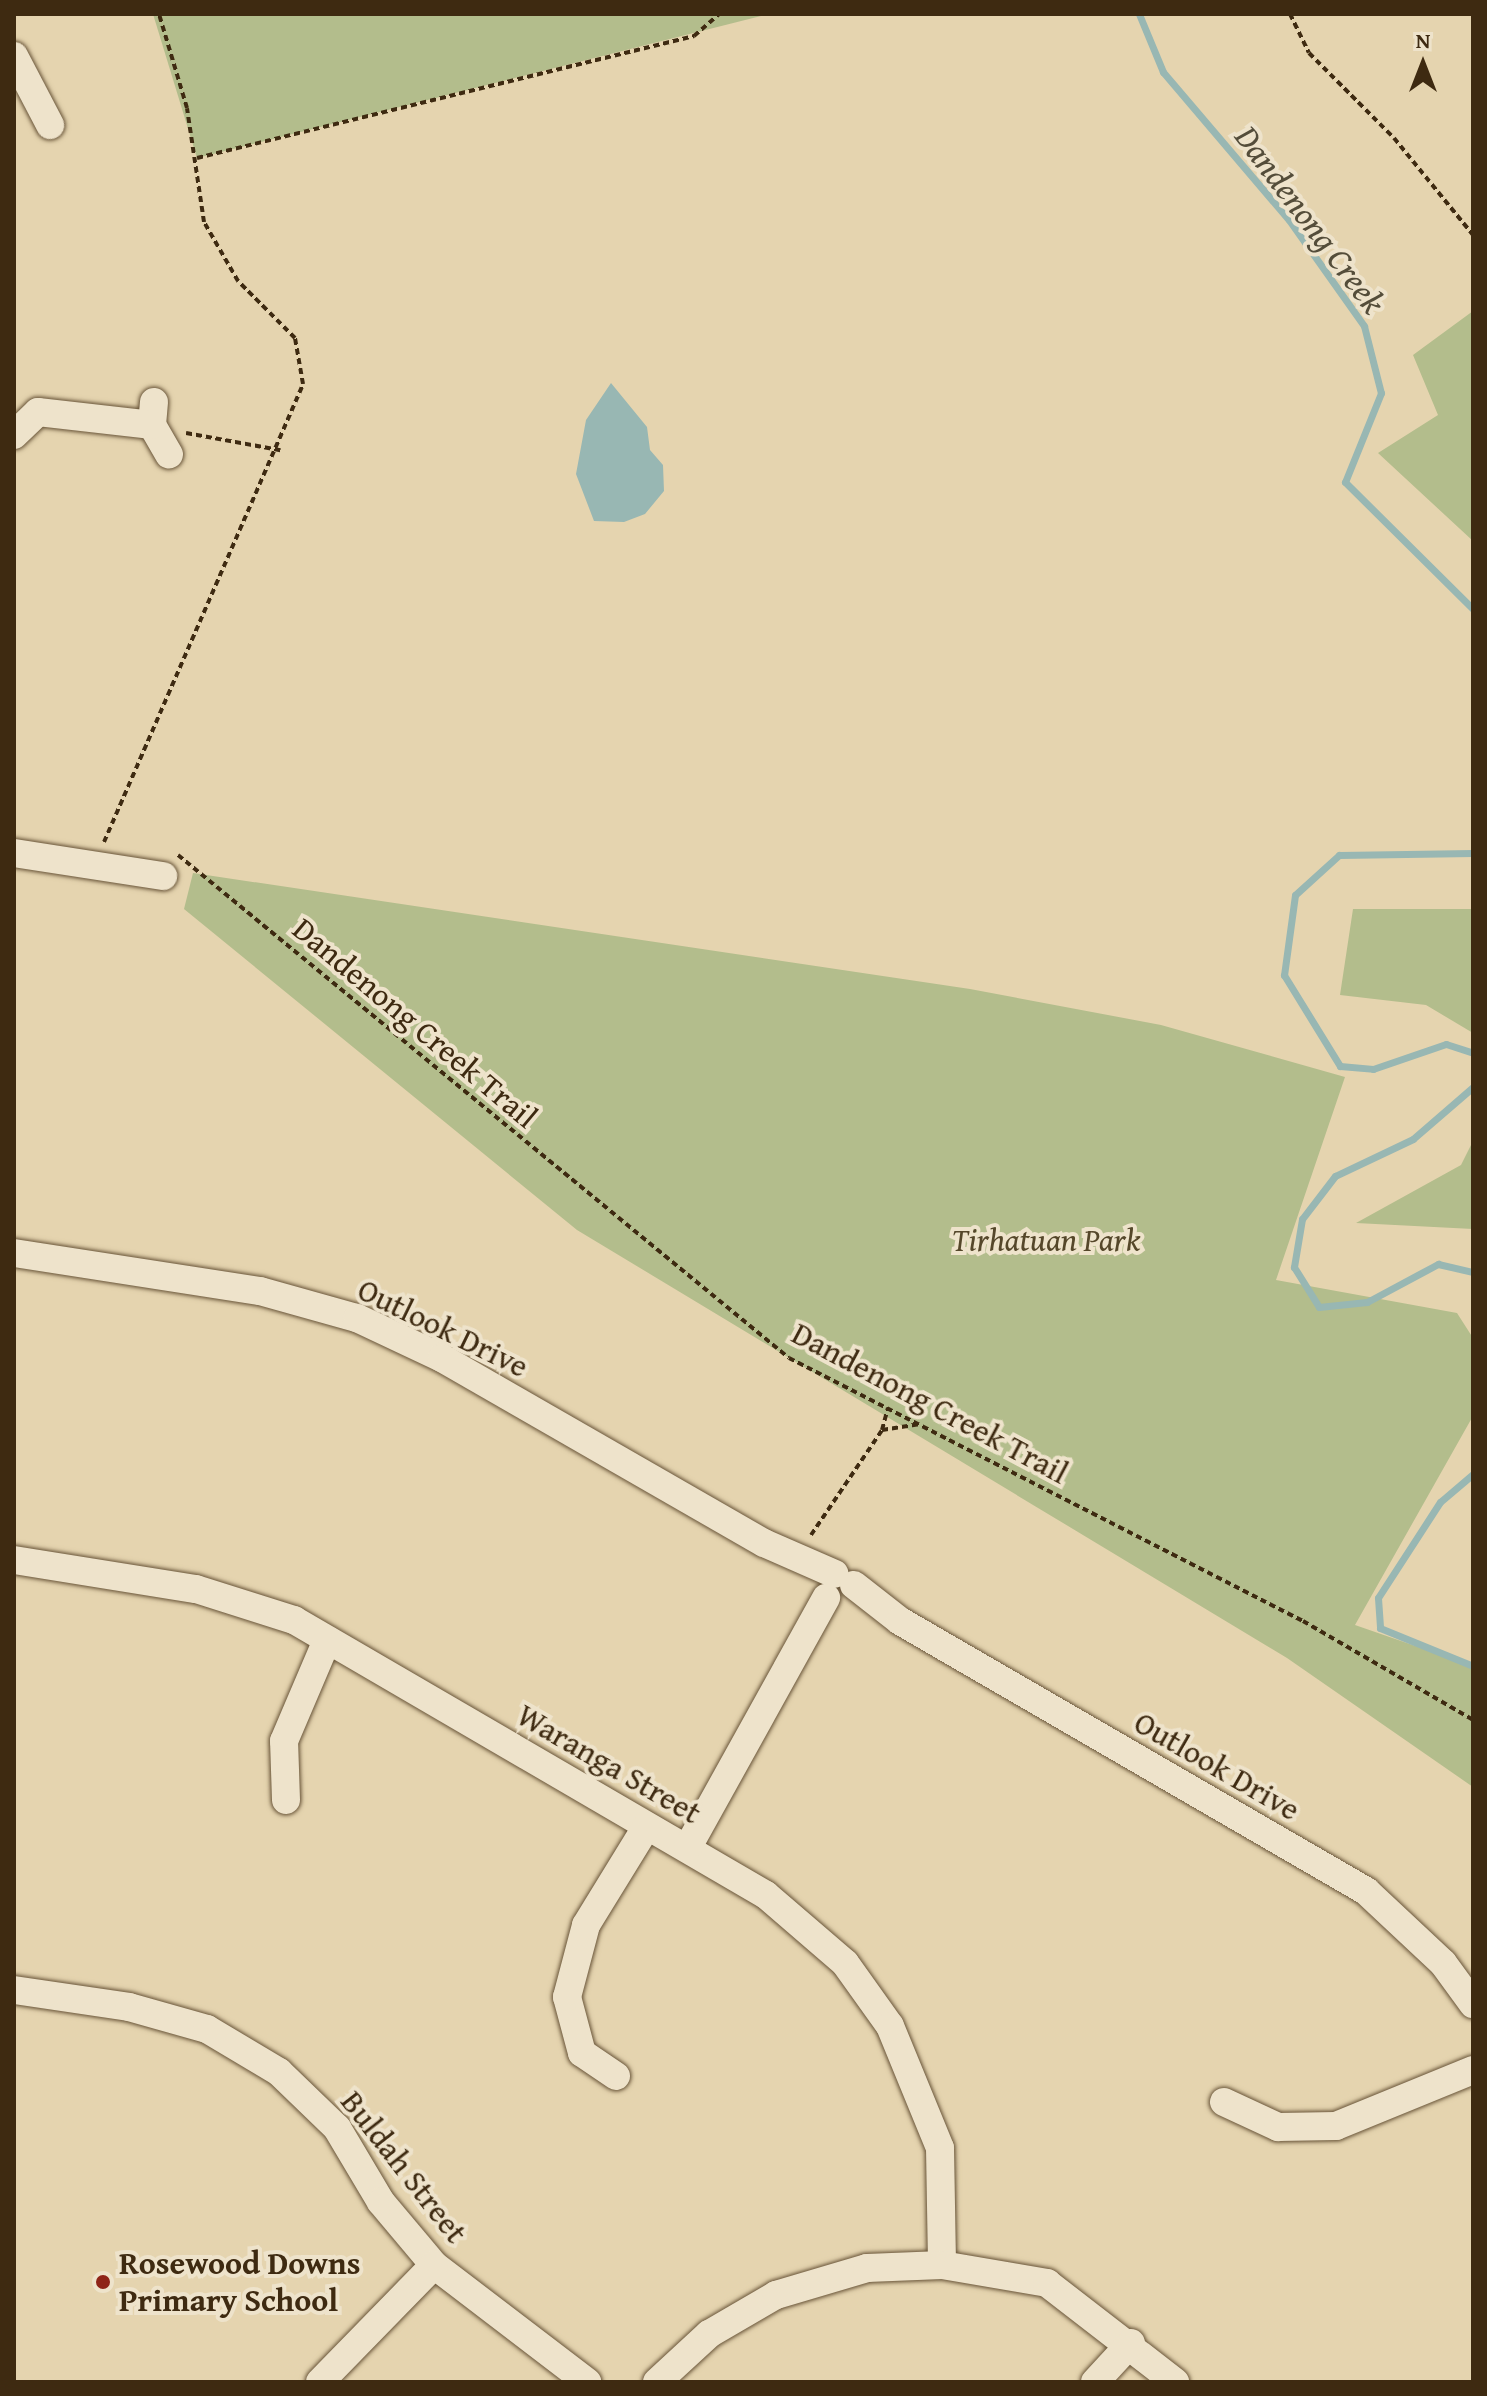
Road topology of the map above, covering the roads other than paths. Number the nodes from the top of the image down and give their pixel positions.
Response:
1 (14, 56) edge
2 (50, 125) dead end
3 (14, 435) edge
4 (176, 444) road end
5 (14, 853) edge
6 (166, 865) road end
7 (14, 1253) edge
8 (14, 1560) edge
9 (836, 1593) junction
10 (327, 1640) junction
11 (286, 1800) dead end
12 (647, 1826) junction
13 (688, 1847) junction
14 (14, 1990) edge
15 (1473, 2004) edge
16 (1473, 2070) edge
17 (616, 2076) dead end
18 (1224, 2102) dead end
19 (434, 2265) junction
20 (942, 2265) junction
21 (1131, 2343) junction
22 (320, 2382) edge
23 (587, 2382) edge
24 (657, 2382) edge
25 (1095, 2382) edge
26 (1175, 2382) edge

1 - 2 street
3 - 4 street
5 - 6 street
7 - 9 street, Outlook Drive
8 - 10 street, Waranga Street
9 - 13 street
9 - 15 street, Outlook Drive
10 - 11 street
10 - 12 street, Waranga Street
12 - 13 street, Waranga Street
12 - 17 street
13 - 20 street, Waranga Street
14 - 19 street, Buldah Street
16 - 18 street
19 - 22 street
19 - 23 street, Buldah Street
20 - 21 street
20 - 24 street
21 - 25 street
21 - 26 street

